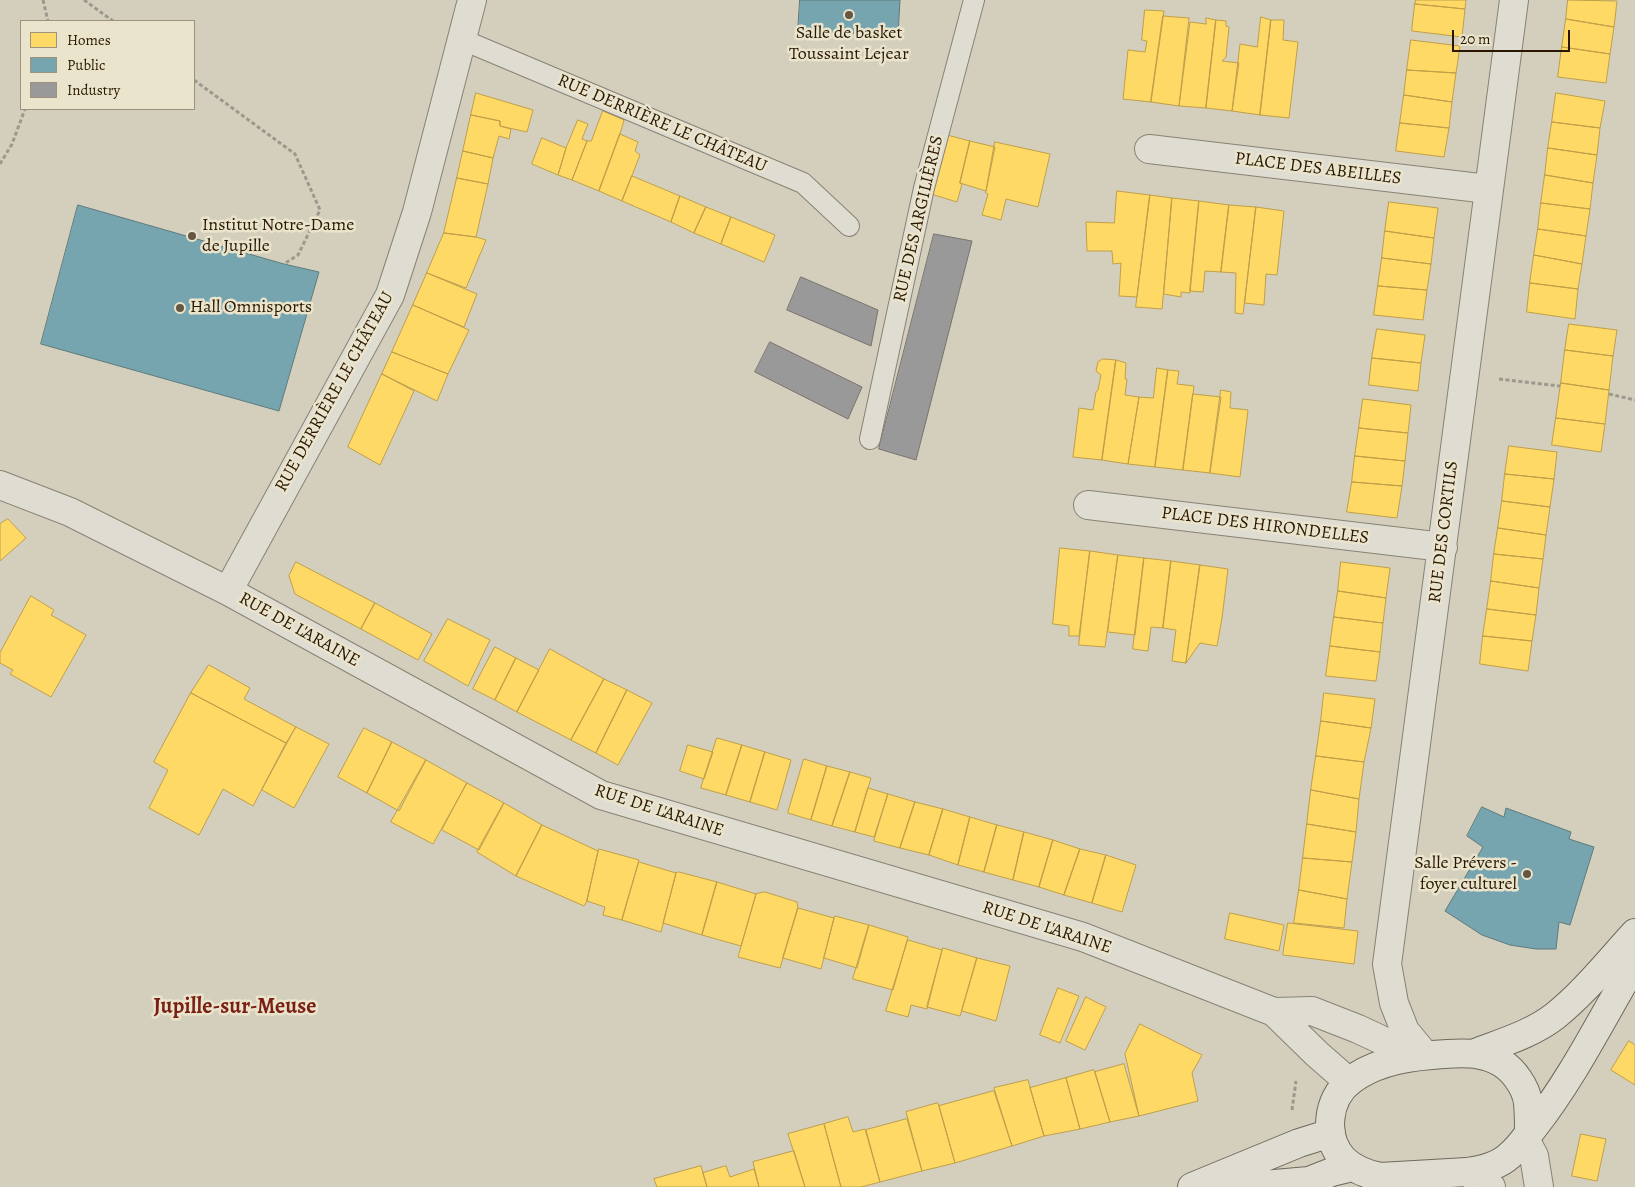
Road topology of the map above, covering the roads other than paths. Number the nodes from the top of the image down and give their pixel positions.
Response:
1 (472, 0) edge
2 (974, 0) edge
3 (1514, 0) edge
4 (463, 40) junction
5 (1149, 149) dead end
6 (1488, 188) junction
7 (850, 226) dead end
8 (870, 439) dead end
9 (0, 485) edge
10 (1088, 505) dead end
11 (1443, 547) junction
12 (228, 591) junction
13 (1635, 933) edge
14 (1635, 958) edge
15 (1274, 1012) junction
16 (1475, 1053) junction
17 (1416, 1057) junction
18 (1348, 1082) junction
19 (1331, 1133) junction
20 (1527, 1136) junction
21 (1353, 1167) junction
22 (1467, 1172) junction
23 (1192, 1187) edge
24 (1240, 1187) edge
25 (1491, 1187) edge
26 (1539, 1187) edge

1 - 4 street, RUE DERRIÈRE LE CHÂTEAU
2 - 8 lane, RUE DES ARGILIÈRES
3 - 6 street, RUE DES CORTILS
4 - 7 lane, RUE DERRIÈRE LE CHÂTEAU
4 - 12 street, RUE DERRIÈRE LE CHÂTEAU
5 - 6 street, PLACE DES ABEILLES
6 - 11 street, RUE DES CORTILS
9 - 12 street, RUE DE L'ARAINE
10 - 11 street, PLACE DES HIRONDELLES
11 - 17 street, RUE DES CORTILS
12 - 15 street, RUE DE L'ARAINE
13 - 16 street
14 - 20 street
15 - 17 street
15 - 18 street
16 - 17 street
16 - 20 street
17 - 18 street
18 - 19 street
19 - 21 street
19 - 23 street
20 - 22 street
20 - 26 street
21 - 22 street
21 - 24 street
22 - 25 street

